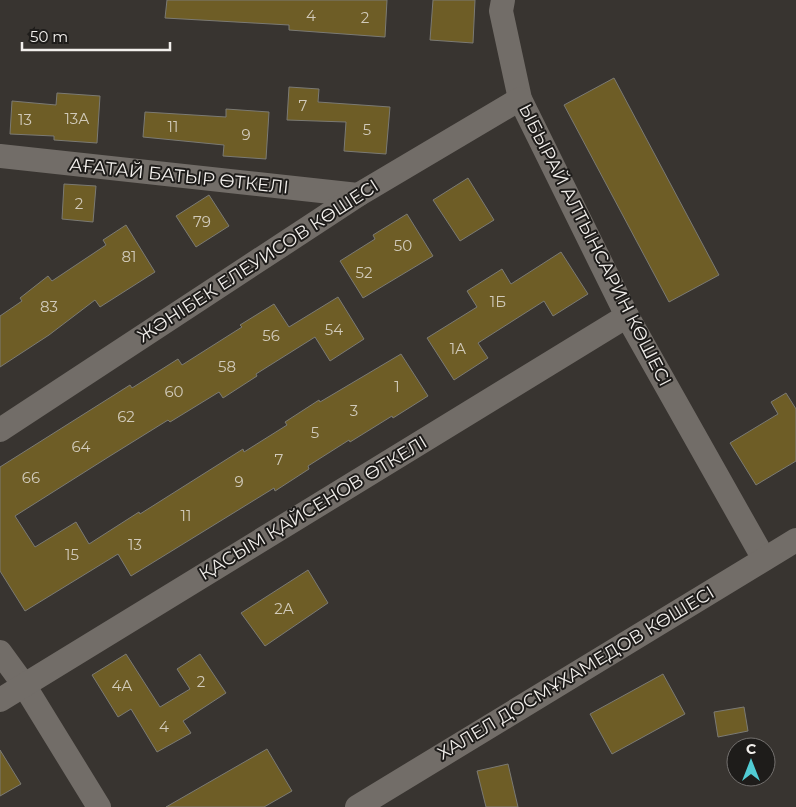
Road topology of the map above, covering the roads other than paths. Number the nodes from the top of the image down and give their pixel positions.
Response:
1 (503, 0) edge
2 (520, 99) junction
3 (0, 156) edge
4 (358, 195) junction
5 (627, 316) junction
6 (0, 430) edge
7 (796, 540) edge
8 (764, 559) junction
9 (0, 652) edge
10 (24, 685) junction
11 (0, 700) edge
12 (99, 807) edge
13 (357, 807) edge

1 - 2 street, ЫБЫРАЙ АЛТЫНСАРИН КӨШЕСІ
2 - 4 street, ЖӘНІБЕК ЕЛЕУИСОВ КӨШЕСІ
2 - 5 street, ЫБЫРАЙ АЛТЫНСАРИН КӨШЕСІ
3 - 4 street, АҒАТАЙ БАТЫР ӨТКЕЛІ
4 - 6 street, ЖӘНІБЕК ЕЛЕУИСОВ КӨШЕСІ
5 - 8 street, ЫБЫРАЙ АЛТЫНСАРИН КӨШЕСІ
5 - 10 street, ҚАСЫМ ҚАЙСЕНОВ ӨТКЕЛІ
7 - 8 street, ХАЛЕЛ ДОСМҰХАМЕДОВ КӨШЕСІ
8 - 13 street, ХАЛЕЛ ДОСМҰХАМЕДОВ КӨШЕСІ
9 - 10 street
10 - 11 street, ҚАСЫМ ҚАЙСЕНОВ ӨТКЕЛІ
10 - 12 street

